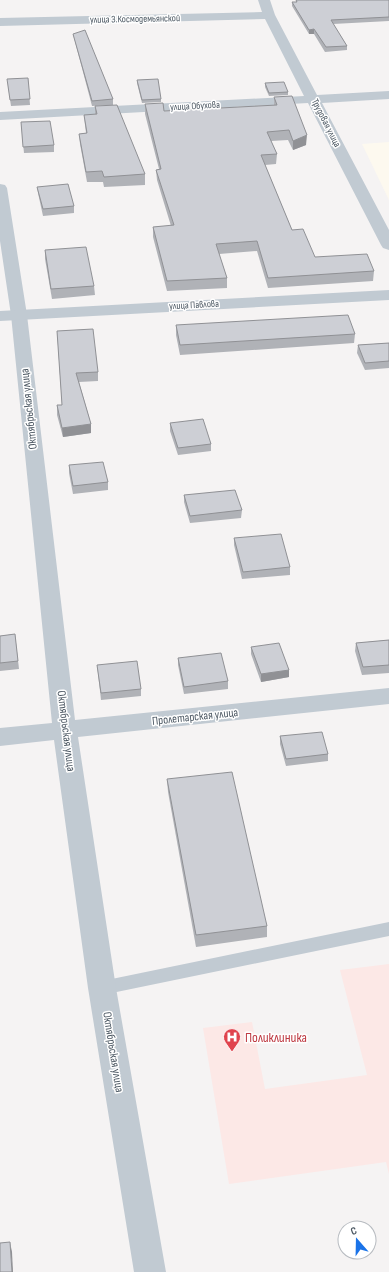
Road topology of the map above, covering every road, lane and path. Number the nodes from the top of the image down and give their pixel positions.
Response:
1 (264, 0) edge
2 (269, 15) junction
3 (0, 22) edge
4 (389, 96) edge
5 (314, 100) junction
6 (0, 116) edge
7 (0, 188) edge
8 (389, 245) edge
9 (389, 295) edge
10 (9, 315) edge
11 (389, 696) edge
12 (65, 730) junction
13 (0, 737) edge
14 (389, 929) edge
15 (102, 988) junction
16 (150, 1272) edge

1 - 2 street, Трудовая улица
2 - 3 street, улица З.Космодемьянской
2 - 5 street, Трудовая улица
4 - 5 street, улица Обухова
5 - 6 street, улица Обухова
5 - 8 street, Трудовая улица
7 - 10 street, Октябрьская улица
9 - 10 street, улица Павлова
10 - 12 street, Октябрьская улица
11 - 12 street, Пролетарская улица
12 - 13 street, Пролетарская улица
12 - 15 street, Октябрьская улица
14 - 15 lane
15 - 16 street, Октябрьская улица

